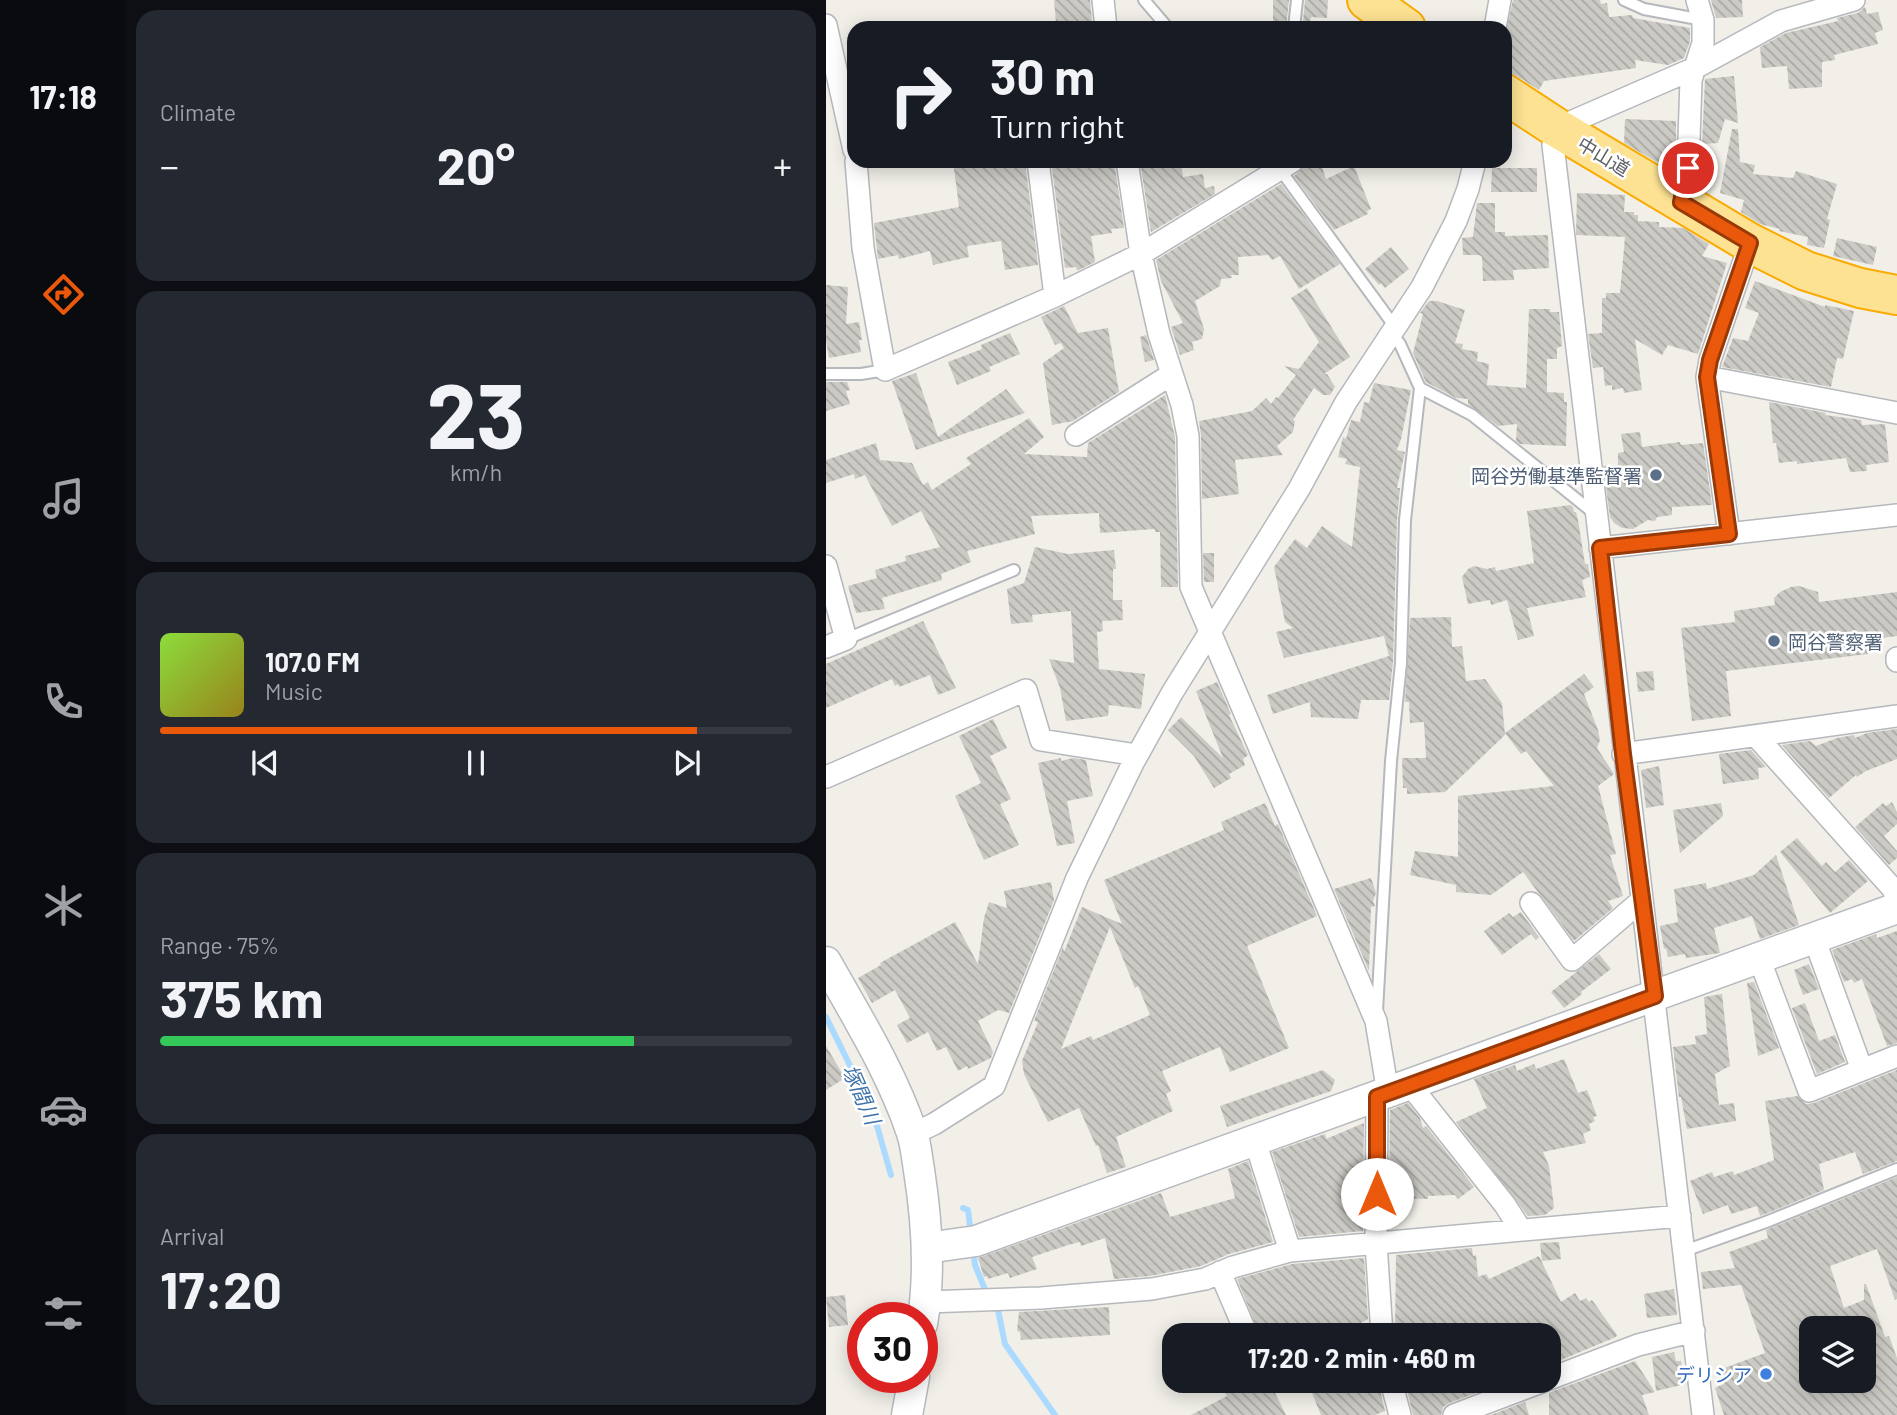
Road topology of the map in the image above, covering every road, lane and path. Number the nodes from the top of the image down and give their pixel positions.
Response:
1 (1103, 0) edge
2 (1144, 0) edge
3 (1297, 0) edge
4 (1367, 0) edge
5 (1500, 0) edge
6 (1624, 0) edge
7 (1854, 0) edge
8 (1700, 10) edge
9 (1105, 21) edge
10 (1162, 21) edge
11 (1295, 21) edge
12 (1396, 21) edge
13 (1496, 21) edge
14 (826, 25) edge
15 (1695, 68) junction
16 (1512, 99) edge
17 (847, 119) edge
18 (1557, 128) junction
19 (857, 168) edge
20 (1039, 168) edge
21 (1128, 168) edge
22 (1277, 168) edge
23 (1286, 168) edge
24 (1473, 168) edge
25 (1681, 202) junction
26 (1750, 243) junction
27 (1141, 254) junction
28 (1897, 295) edge
29 (1055, 296) junction
30 (1393, 330) junction
31 (885, 370) junction
32 (826, 374) edge
33 (1172, 374) junction
34 (1707, 377) junction
35 (1420, 388) junction
36 (1897, 413) edge
37 (1076, 435) dead end
38 (1595, 514) junction
39 (1897, 515) edge
40 (1729, 534) junction
41 (1600, 548) junction
42 (826, 566) edge
43 (1014, 570) dead end
44 (1210, 633) junction
45 (846, 639) junction
46 (826, 647) edge
47 (1897, 716) edge
48 (1756, 736) junction
49 (1623, 754) junction
50 (1137, 755) junction
51 (826, 777) edge
52 (1897, 899) edge
53 (1642, 900) junction
54 (1531, 904) dead end
55 (1897, 908) edge
56 (1814, 938) junction
57 (1759, 958) junction
58 (826, 962) edge
59 (1655, 996) junction
60 (1377, 1021) junction
61 (1897, 1056) edge
62 (1862, 1070) junction
63 (1392, 1092) junction
64 (913, 1134) junction
65 (1255, 1141) junction
66 (1897, 1170) edge
67 (1680, 1216) junction
68 (1521, 1230) junction
69 (1376, 1243) junction
70 (927, 1248) junction
71 (1290, 1251) junction
72 (1684, 1251) junction
73 (1220, 1272) junction
74 (925, 1302) edge
75 (938, 1311) edge
76 (1242, 1323) edge
77 (1381, 1323) edge
78 (1694, 1331) junction
79 (1561, 1374) edge
80 (911, 1393) edge
81 (1392, 1393) edge
82 (1512, 1393) edge
83 (1393, 1411) edge
84 (907, 1415) edge
85 (1454, 1415) edge
86 (1703, 1415) edge

1 - 9 street
2 - 10 lane
3 - 11 lane
4 - 12 highway
5 - 13 street
6 - 8 lane
7 - 15 street
8 - 15 street
14 - 17 street
15 - 18 street
15 - 25 street
16 - 18 highway, 中山道
18 - 25 highway, 中山道
18 - 38 street
19 - 31 street
20 - 29 street
21 - 27 street
22 - 27 street
23 - 30 lane
24 - 30 street
25 - 26 highway, 中山道
26 - 28 highway, 中山道
26 - 34 street
27 - 29 street
27 - 33 street
29 - 31 street
30 - 35 lane
30 - 44 street
31 - 32 lane
33 - 37 street
33 - 44 street
34 - 36 street
34 - 40 street
35 - 38 lane
35 - 60 lane
38 - 41 street
39 - 40 street
40 - 41 street
41 - 49 street
42 - 45 street
43 - 45 lane
44 - 50 street
44 - 60 street
45 - 46 street
47 - 48 street
48 - 49 street
48 - 52 street
49 - 53 street
50 - 51 street
50 - 64 street
53 - 54 street
53 - 59 street
55 - 56 street
56 - 57 street
56 - 62 street
57 - 59 street
57 - 62 street
58 - 64 street
59 - 63 street
59 - 67 street
60 - 63 street
61 - 62 street
63 - 65 street
63 - 68 street
63 - 69 street
64 - 70 street
65 - 70 street
65 - 71 street
66 - 72 lane
67 - 68 street
67 - 72 street
68 - 69 street
69 - 71 street
69 - 77 street
70 - 74 street
71 - 73 street
72 - 78 street
73 - 75 street
73 - 76 street
78 - 79 street
78 - 86 street
80 - 84 street
81 - 83 street
82 - 85 street

